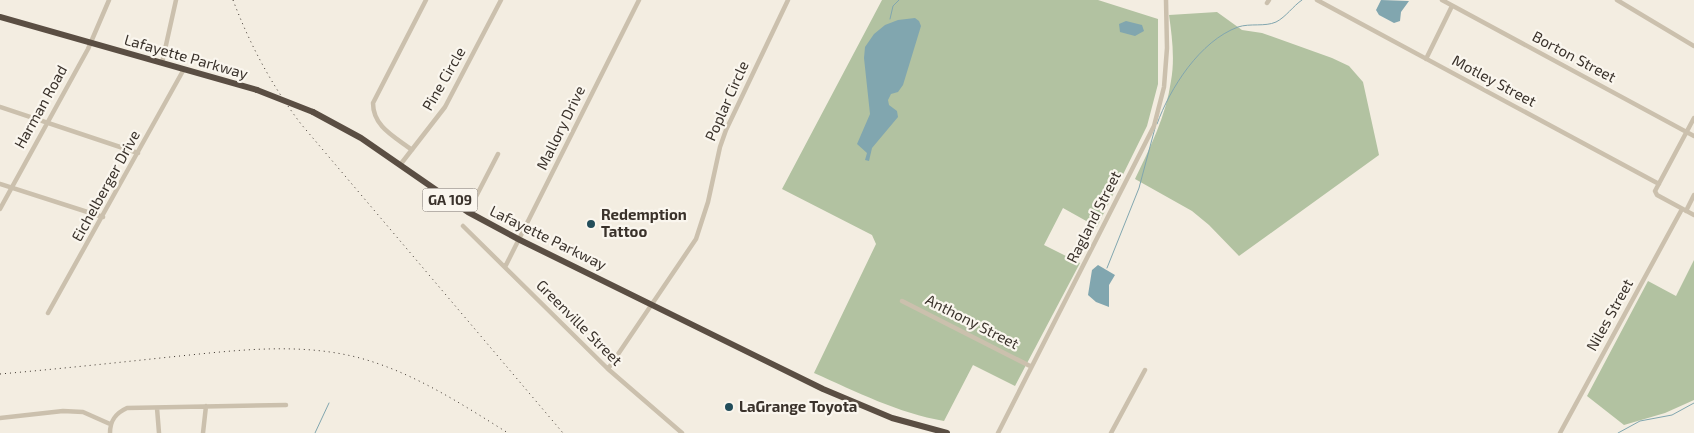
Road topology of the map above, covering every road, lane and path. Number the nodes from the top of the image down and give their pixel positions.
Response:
1 (109, 0) edge
2 (176, 0) edge
3 (426, 0) edge
4 (501, 0) edge
5 (639, 0) edge
6 (788, 0) edge
7 (1166, 0) edge
8 (1317, 0) edge
9 (1442, 0) edge
10 (1617, 0) edge
11 (1452, 6) junction
12 (0, 16) edge
13 (90, 42) junction
14 (1694, 46) edge
15 (1426, 59) junction
16 (162, 63) junction
17 (184, 69) junction
18 (0, 107) edge
19 (1694, 118) edge
20 (47, 122) junction
21 (1686, 132) junction
22 (1694, 136) edge
23 (412, 150) junction
24 (138, 153) junction
25 (498, 154) dead end
26 (400, 165) junction
27 (0, 184) edge
28 (1659, 184) junction
29 (11, 188) junction
30 (1694, 195) edge
31 (0, 209) edge
32 (1684, 210) junction
33 (468, 212) junction
34 (1694, 215) edge
35 (103, 217) junction
36 (462, 226) dead end
37 (520, 240) junction
38 (505, 267) junction
39 (902, 301) dead end
40 (651, 304) junction
41 (48, 313) dead end
42 (1030, 366) junction
43 (608, 369) junction
44 (1144, 370) dead end
45 (286, 405) dead end
46 (206, 406) junction
47 (157, 408) junction
48 (0, 418) edge
49 (110, 424) junction
50 (110, 433) edge
51 (160, 433) edge
52 (203, 433) edge
53 (682, 433) edge
54 (947, 433) edge
55 (998, 433) edge
56 (1111, 433) edge
57 (1560, 433) edge

1 - 13 street, Harman Road
2 - 16 street
3 - 23 street
4 - 23 street, Pine Circle
5 - 37 street, Mallory Drive
6 - 40 street, Poplar Circle
7 - 42 street, Ragland Street
8 - 15 street, Motley Street
9 - 11 street, Borton Street
10 - 14 street
11 - 15 street
11 - 21 street, Borton Street
12 - 13 highway, Lafayette Parkway / GA 109
13 - 16 highway, Lafayette Parkway / GA 109
13 - 20 street, Harman Road
15 - 28 street, Motley Street
16 - 17 highway, Lafayette Parkway / GA 109
17 - 24 street, Eichelberger Drive
17 - 26 highway, Lafayette Parkway / GA 109, bridge
18 - 20 street
19 - 21 street
20 - 24 street
20 - 29 street, Harman Road
21 - 22 street, Borton Street
21 - 28 street
23 - 26 street, Pine Circle
24 - 35 street, Eichelberger Drive
25 - 33 street
26 - 33 highway, Lafayette Parkway / GA 109
27 - 29 street
28 - 32 street
29 - 31 street, Harman Road
29 - 35 street
30 - 32 street, Niles Street
32 - 34 street
32 - 57 street, Niles Street
33 - 37 highway, Lafayette Parkway / GA 109
35 - 41 street, Eichelberger Drive
36 - 38 street, Greenville Street
37 - 38 street, Mallory Drive
37 - 40 highway, Lafayette Parkway / GA 109
38 - 43 street, Greenville Street
39 - 42 street, Anthony Street
40 - 43 street, Poplar Circle
40 - 54 highway, Lafayette Parkway / GA 109
42 - 55 street, Ragland Street
43 - 53 street, Greenville Street
44 - 56 street
45 - 46 street
46 - 47 street
46 - 52 street
47 - 49 street
47 - 51 street
48 - 49 street
49 - 50 street

